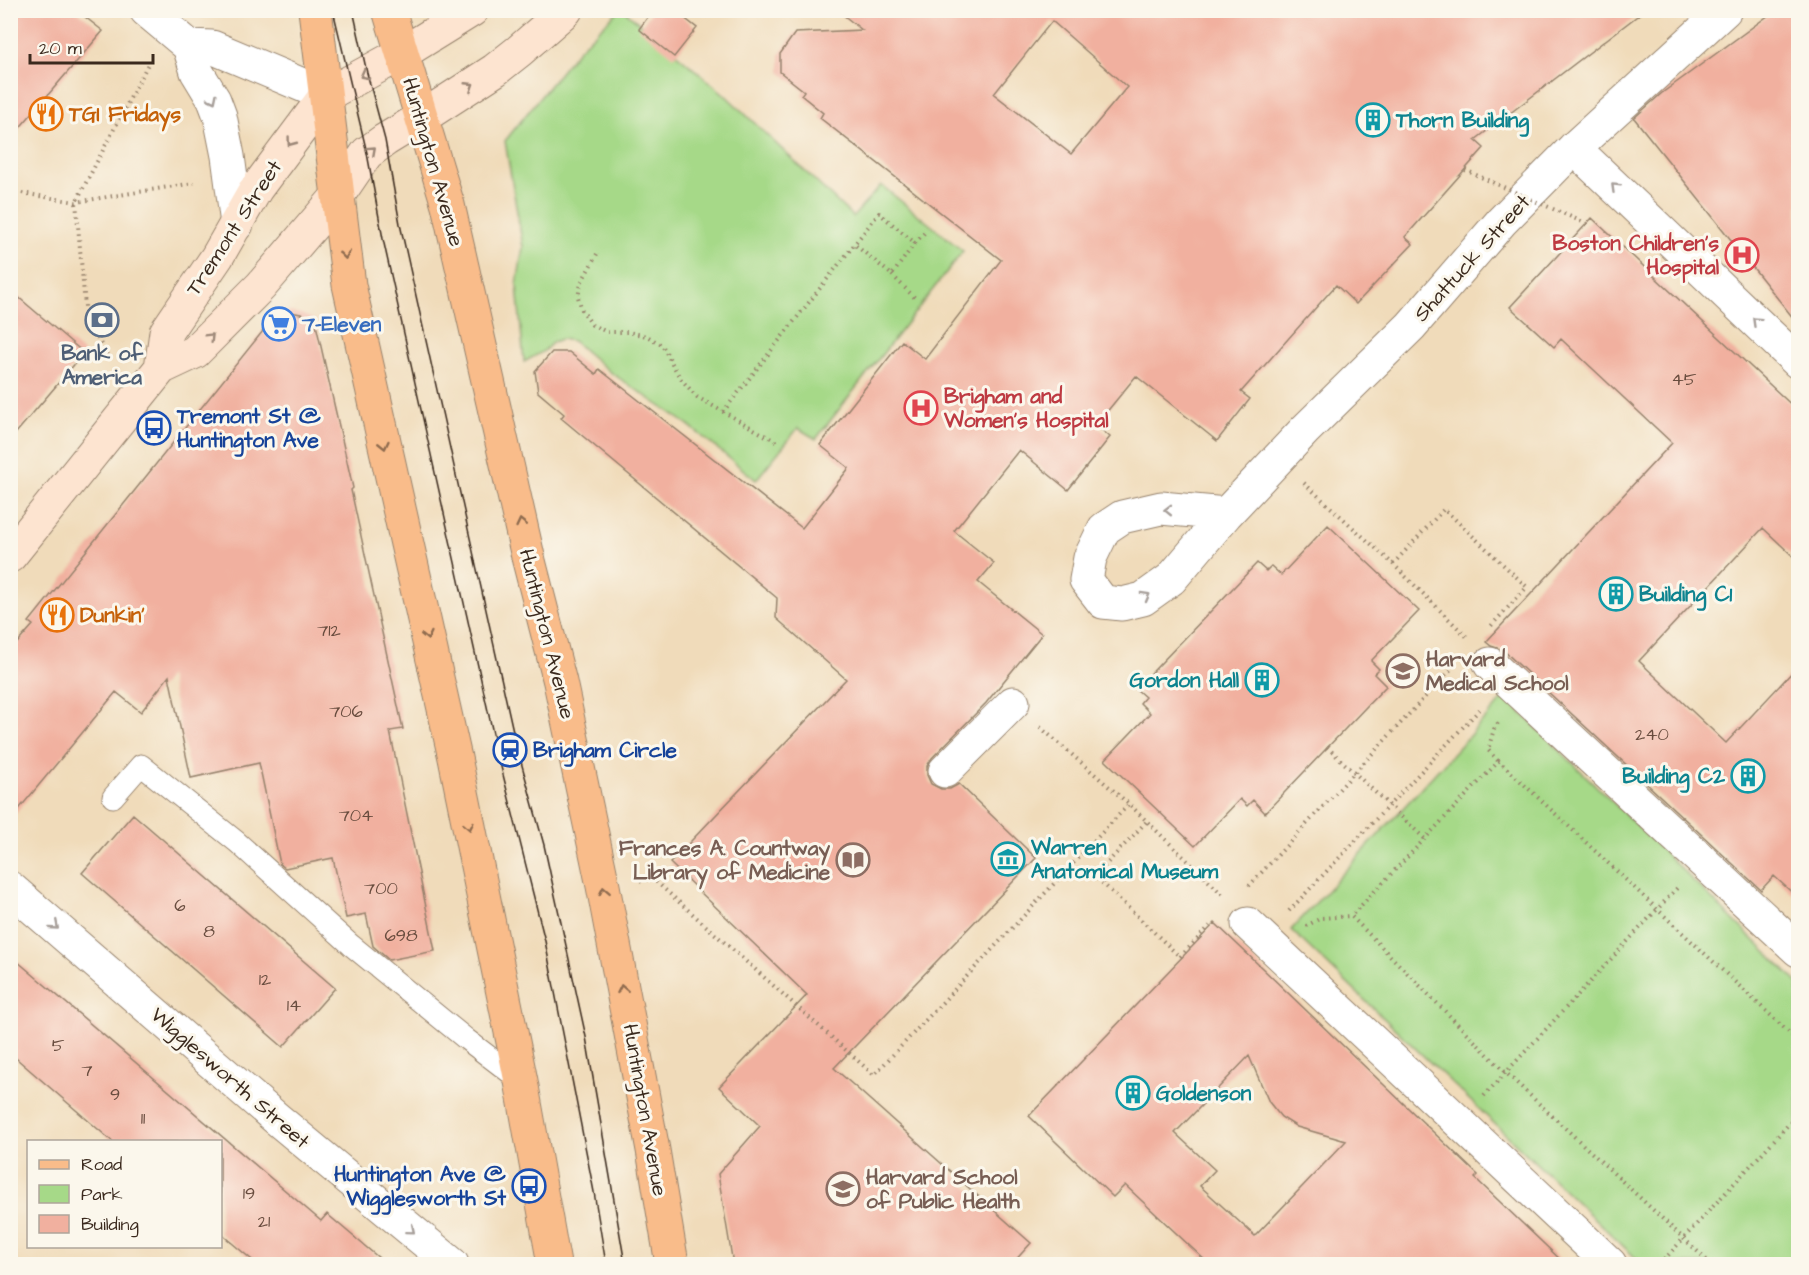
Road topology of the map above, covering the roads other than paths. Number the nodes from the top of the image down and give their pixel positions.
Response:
1 (146, 10) edge
2 (315, 10) edge
3 (389, 10) edge
4 (472, 10) edge
5 (566, 10) edge
6 (1725, 10) edge
7 (189, 46) junction
8 (401, 54) junction
9 (326, 95) junction
10 (421, 118) junction
11 (1574, 148) junction
12 (337, 197) junction
13 (237, 224) junction
14 (1798, 362) edge
15 (161, 368) junction
16 (1226, 514) dead end
17 (10, 556) edge
18 (1490, 663) road end
19 (1013, 703) road end
20 (945, 771) dead end
21 (113, 797) dead end
22 (10, 888) edge
23 (1240, 921) road end
24 (1798, 951) edge
25 (521, 1081) junction
26 (452, 1264) edge
27 (554, 1264) edge
28 (672, 1264) edge
29 (1610, 1264) edge

1 - 7 street
2 - 9 main road
3 - 8 main road, Huntington Avenue
4 - 8 main road
10 -> 5 main road
6 - 11 street, Shattuck Street
7 - 9 street
7 -> 13 street
8 -> 9 main road
8 - 10 main road, Huntington Avenue
9 - 12 main road
9 -> 13 main road, Tremont Street
12 -> 10 main road
28 -> 10 main road, Huntington Avenue
14 -> 11 street
11 - 16 street, Shattuck Street
15 -> 12 main road
12 -> 25 main road
13 - 15 main road, Tremont Street
15 - 17 main road
18 - 24 street
19 - 20 street
21 - 25 lane
22 -> 26 street, Wigglesworth Street
23 - 29 street
25 - 27 main road

